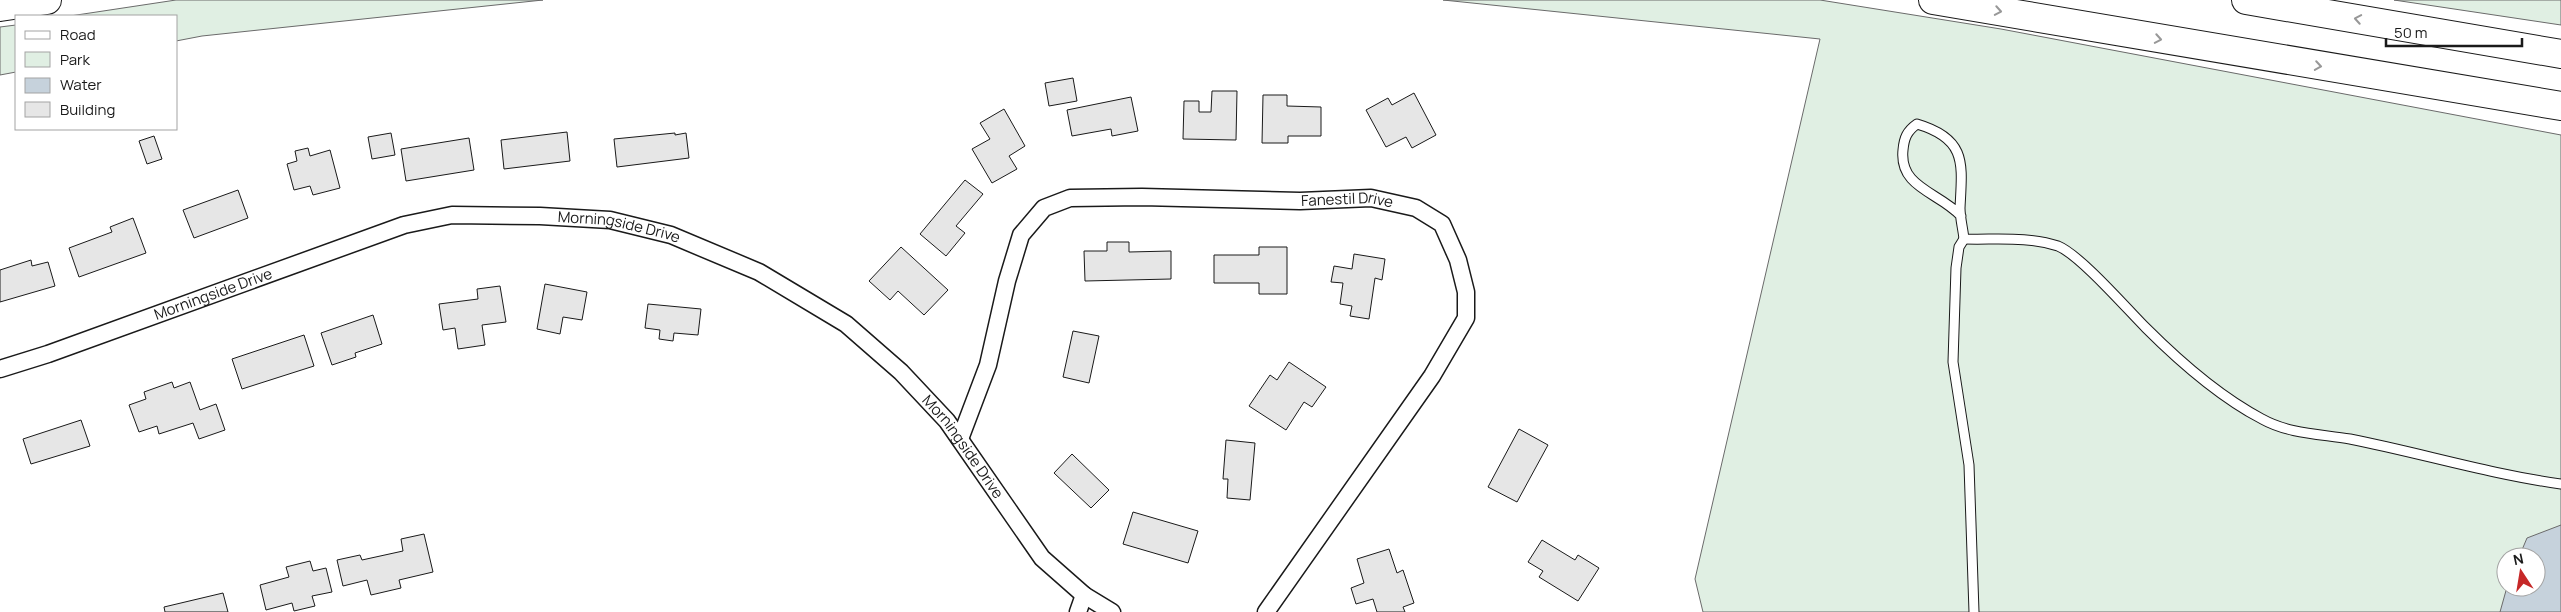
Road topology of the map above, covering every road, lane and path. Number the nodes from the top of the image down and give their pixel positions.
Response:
1 (47, 0) edge
2 (1933, 0) edge
3 (2246, 0) edge
4 (0, 8) edge
5 (2561, 54) edge
6 (2503, 96) junction
7 (2561, 106) edge
8 (2561, 119) edge
9 (1961, 216) junction
10 (1964, 239) junction
11 (0, 369) edge
12 (960, 439) junction
13 (2561, 484) edge
14 (1084, 595) junction
15 (1078, 612) edge
16 (1112, 612) edge
17 (1266, 612) edge
18 (1974, 612) edge

1 - 4 highway
2 -> 6 highway
5 -> 3 highway
6 - 7 highway
6 - 8 highway
9 - 9 lane
9 - 10 lane
10 - 13 lane
10 - 18 lane
11 - 12 street, Morningside Drive
12 - 14 street, Morningside Drive
12 - 17 street, Fanestil Drive
14 - 15 street
14 - 16 street, Morningside Drive

